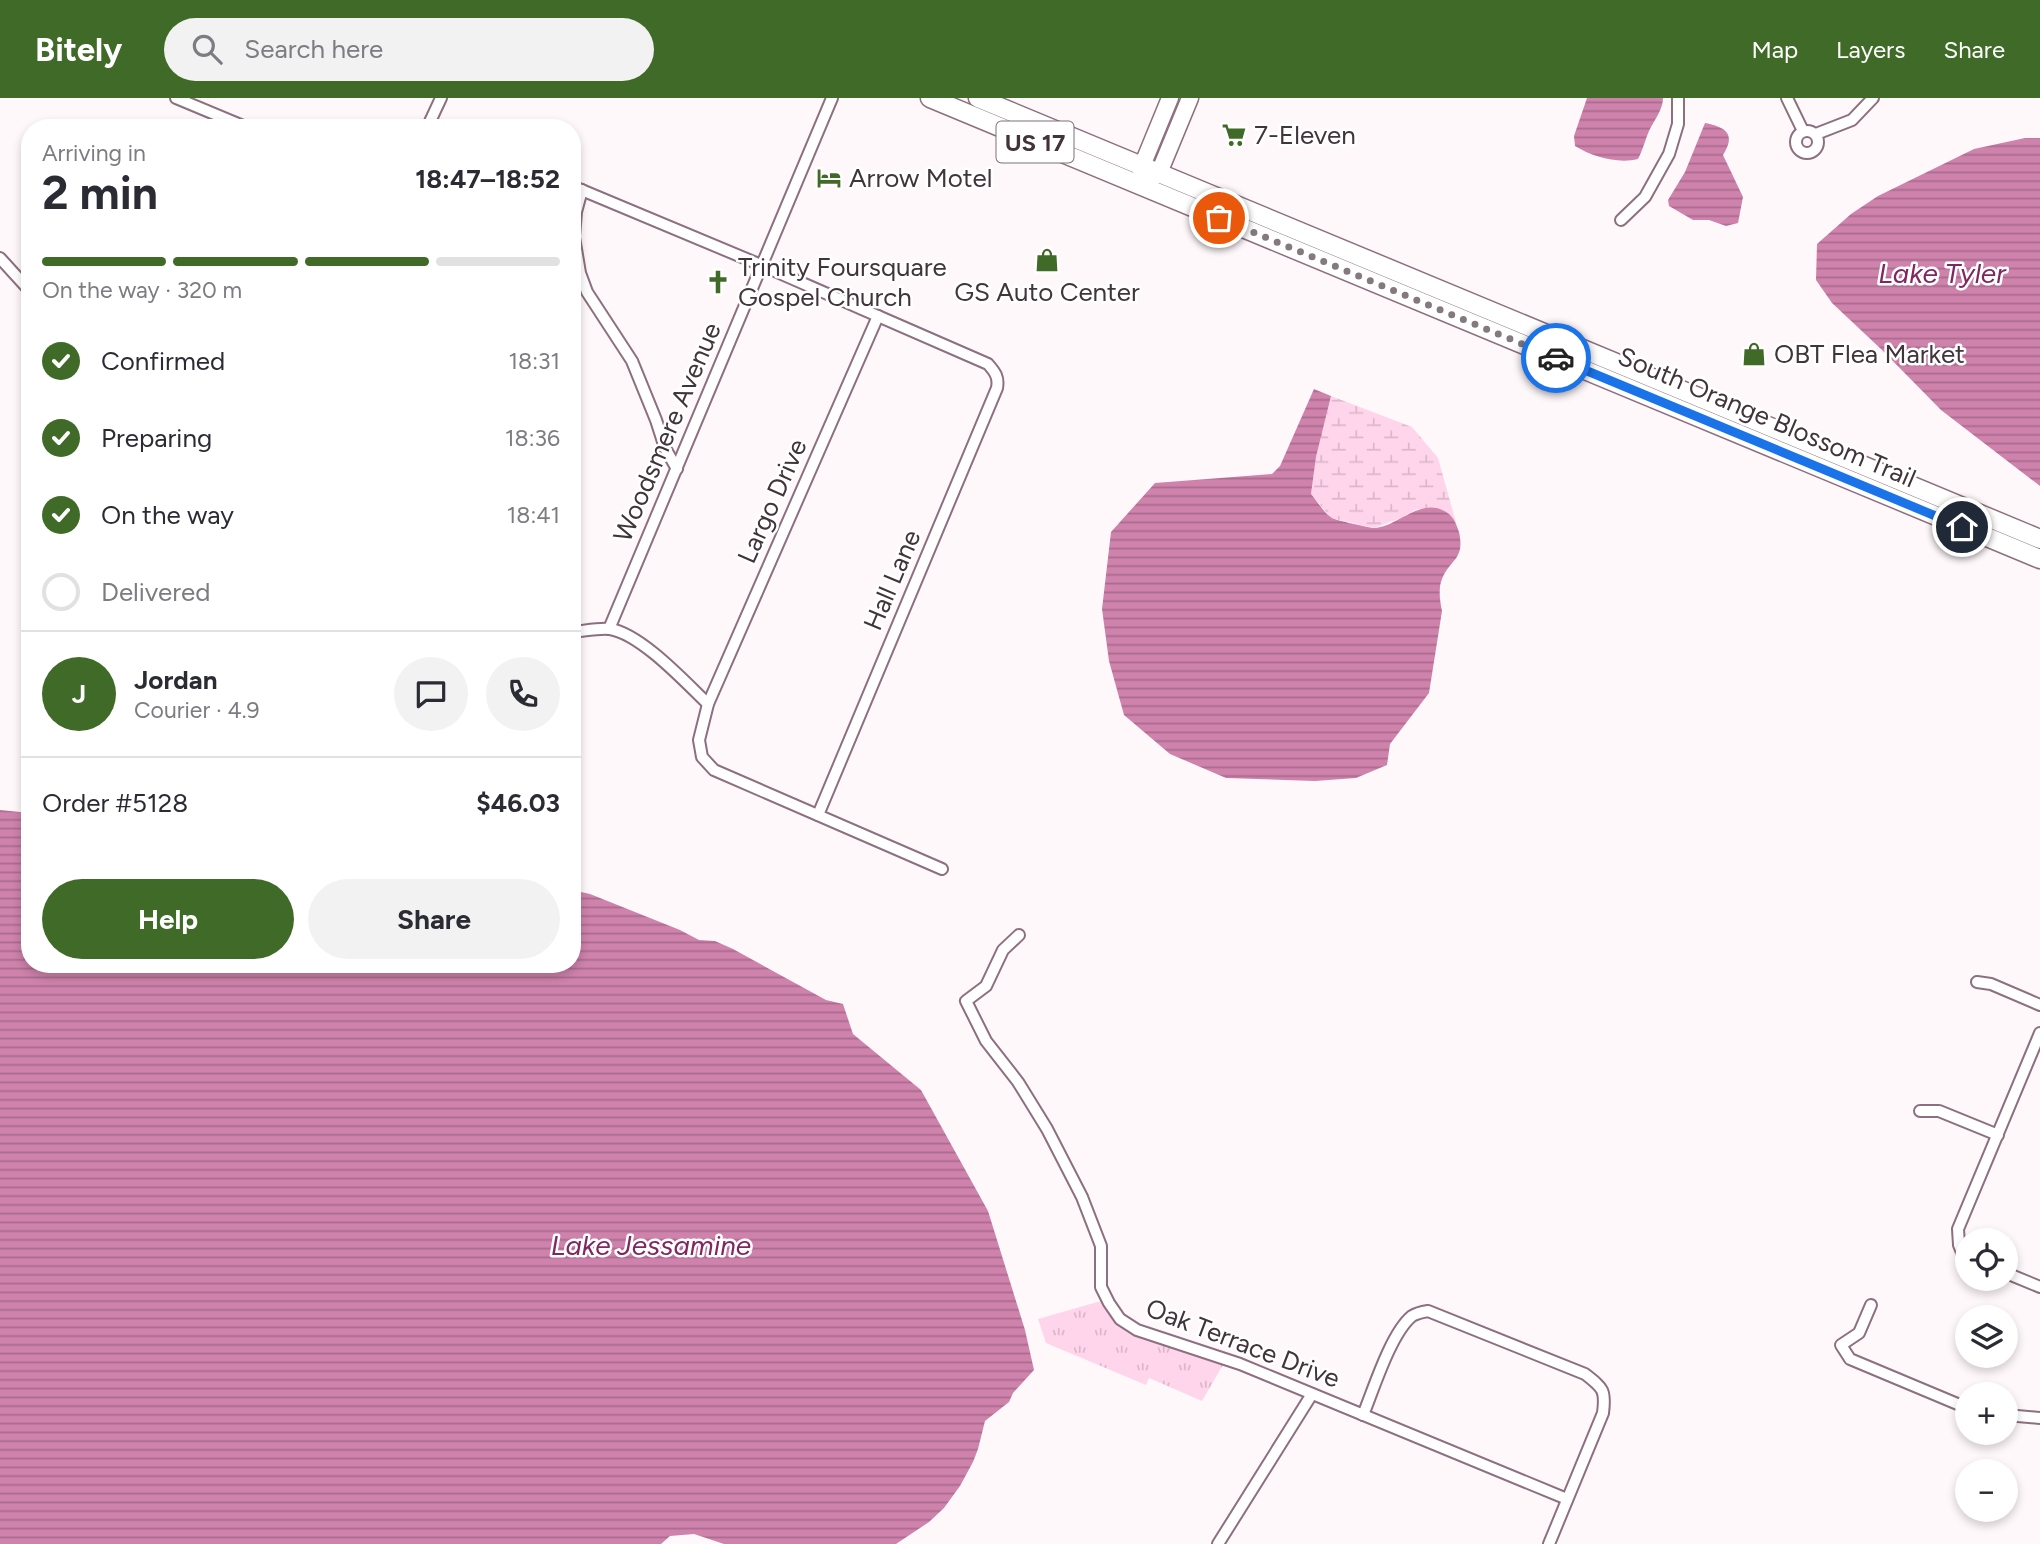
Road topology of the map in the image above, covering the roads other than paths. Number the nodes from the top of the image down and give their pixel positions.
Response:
1 (176, 98) edge
2 (441, 98) edge
3 (832, 98) edge
4 (930, 98) edge
5 (978, 98) edge
6 (1170, 98) edge
7 (1190, 98) edge
8 (1678, 98) edge
9 (1787, 98) edge
10 (1873, 98) edge
11 (226, 119) edge
12 (432, 119) edge
13 (1803, 131) junction
14 (1816, 134) junction
15 (1142, 166) junction
16 (1160, 173) junction
17 (1140, 186) junction
18 (581, 190) edge
19 (1621, 220) dead end
20 (0, 258) edge
21 (761, 265) junction
22 (581, 276) edge
23 (21, 281) edge
24 (878, 316) junction
25 (1572, 345) junction
26 (1533, 349) junction
27 (1748, 418) junction
28 (1709, 422) junction
29 (677, 469) junction
30 (2040, 539) edge
31 (2035, 556) edge
32 (609, 629) junction
33 (581, 631) edge
34 (708, 704) junction
35 (818, 816) junction
36 (942, 869) dead end
37 (1019, 935) dead end
38 (1977, 982) dead end
39 (2040, 1005) edge
40 (2040, 1033) edge
41 (1920, 1111) dead end
42 (1998, 1135) junction
43 (1959, 1228) edge
44 (2018, 1278) edge
45 (2040, 1287) edge
46 (1871, 1305) dead end
47 (1312, 1394) junction
48 (1955, 1403) edge
49 (1363, 1415) junction
50 (2018, 1416) edge
51 (2040, 1418) edge
52 (1567, 1499) junction
53 (1218, 1544) edge
54 (1549, 1544) edge

1 - 11 street
2 - 12 street
3 - 21 street, Woodsmere Avenue
4 - 17 main road, South Orange Blossom Trail / US 17
5 - 15 main road, South Orange Blossom Trail / US 17
6 - 15 main road
7 - 16 main road
8 - 19 street
9 - 13 street
10 - 14 street
13 - 14 street
13 - 14 street
15 - 16 main road, South Orange Blossom Trail / US 17
15 - 17 main road
16 - 17 main road
16 - 25 main road, South Orange Blossom Trail / US 17
17 - 26 main road, South Orange Blossom Trail / US 17
18 - 21 street
20 - 23 street
21 - 24 street
21 - 29 street, Woodsmere Avenue
22 - 29 street
24 - 34 street, Largo Drive
24 - 35 street, Hall Lane
25 - 26 main road
25 - 27 main road, South Orange Blossom Trail / US 17
26 - 28 main road, South Orange Blossom Trail / US 17
27 - 28 main road
27 - 30 main road, South Orange Blossom Trail / US 17
28 - 31 main road, South Orange Blossom Trail / US 17
29 - 32 street, Woodsmere Avenue
32 - 33 street
32 - 34 street
34 - 35 street, Largo Drive
35 - 36 street, Largo Drive
37 - 47 street, Oak Terrace Drive
38 - 39 street
40 - 42 street
41 - 42 street
42 - 43 street
44 - 45 street
46 - 48 street
47 - 49 street, Oak Terrace Drive
47 - 53 street
49 - 52 street, Oak Terrace Drive
49 - 52 street
50 - 51 street
52 - 54 street

